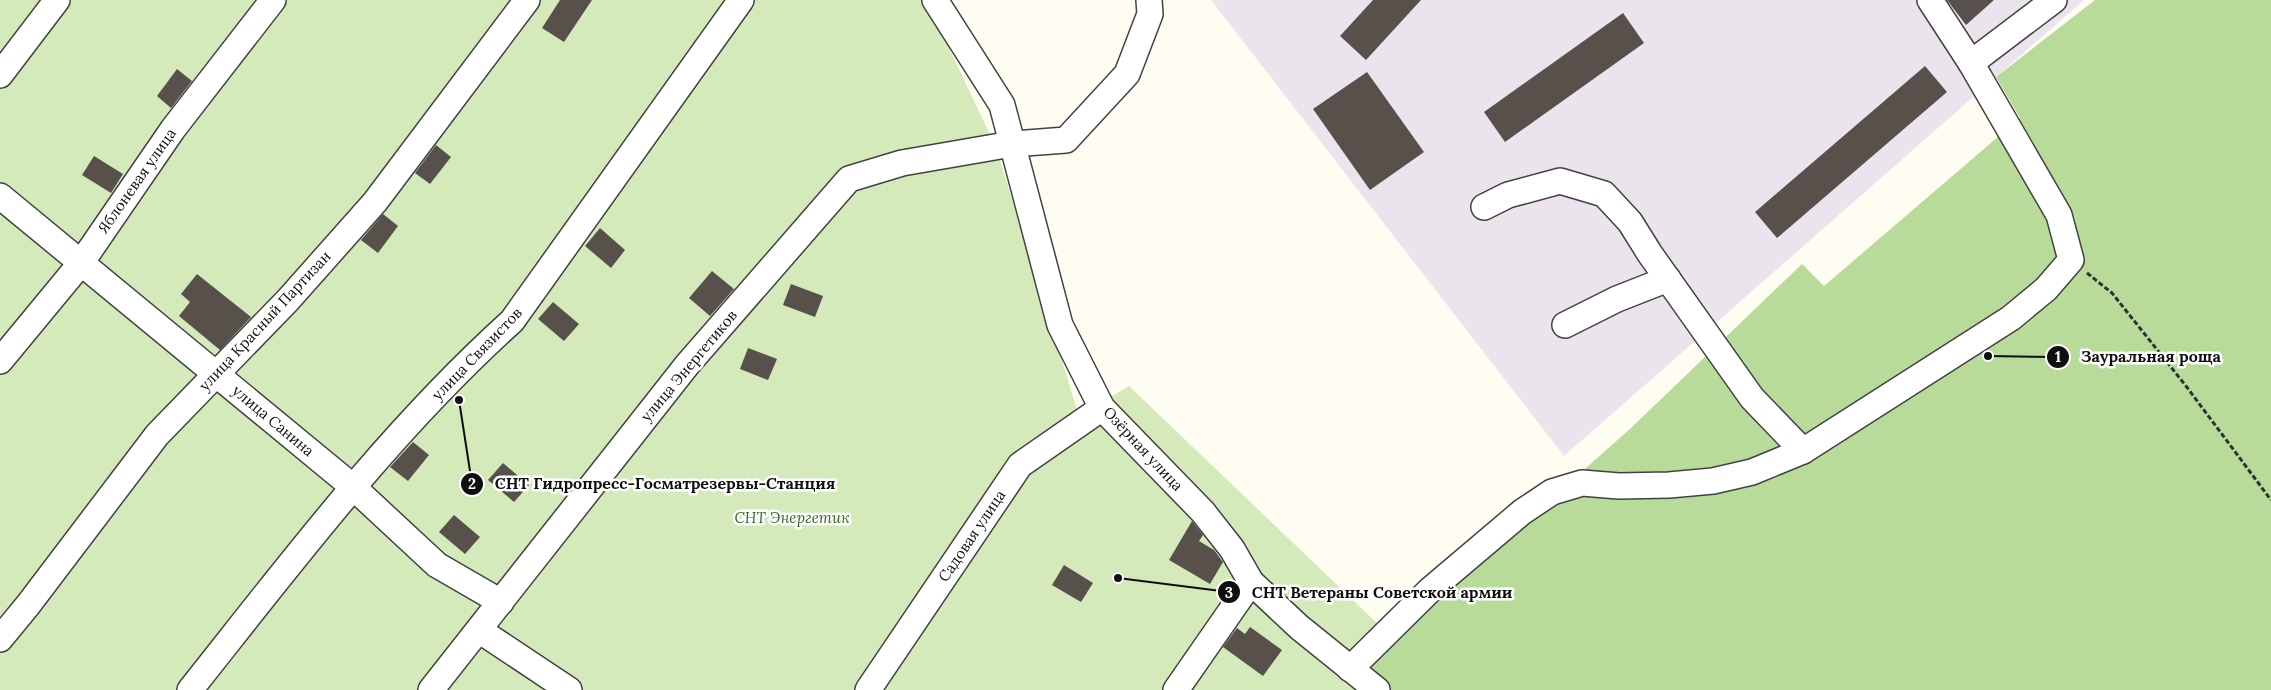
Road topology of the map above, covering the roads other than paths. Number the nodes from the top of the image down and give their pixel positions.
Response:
1 (57, 0) edge
2 (273, 0) edge
3 (527, 0) edge
4 (741, 0) edge
5 (935, 0) edge
6 (1149, 0) edge
7 (1930, 0) edge
8 (2054, 0) edge
9 (1971, 63) junction
10 (0, 75) edge
11 (1012, 144) junction
12 (0, 196) edge
13 (1484, 207) dead end
14 (81, 263) junction
15 (1668, 279) junction
16 (1565, 325) dead end
17 (0, 361) edge
18 (216, 373) junction
19 (1102, 408) junction
20 (1803, 451) junction
21 (353, 487) junction
22 (1251, 582) junction
23 (502, 602) junction
24 (479, 630) junction
25 (0, 639) edge
26 (1350, 669) junction
27 (190, 690) edge
28 (431, 690) edge
29 (569, 690) edge
30 (868, 690) edge
31 (1176, 690) edge
32 (1377, 690) edge

1 - 10 street
2 - 14 street, Яблоневая улица
3 - 18 street, улица Красный Партизан
4 - 21 street, улица Связистов
5 - 11 street, Озёрная улица
6 - 11 street, улица Энергетиков
7 - 9 street
8 - 9 street
9 - 20 street
11 - 19 street, Озёрная улица
11 - 23 street, улица Энергетиков
12 - 14 street, улица Санина
13 - 15 street
14 - 17 street, Яблоневая улица
14 - 18 street, улица Санина
15 - 16 street
15 - 20 street
18 - 21 street, улица Санина
18 - 25 street, улица Красный Партизан
19 - 22 street, Озёрная улица
19 - 30 street, Садовая улица
20 - 26 street
21 - 23 street, улица Санина
21 - 27 street, улица Связистов
22 - 26 street, Озёрная улица
22 - 31 street
23 - 24 street, улица Энергетиков
24 - 28 street, улица Энергетиков
24 - 29 street
26 - 32 street, Озёрная улица

